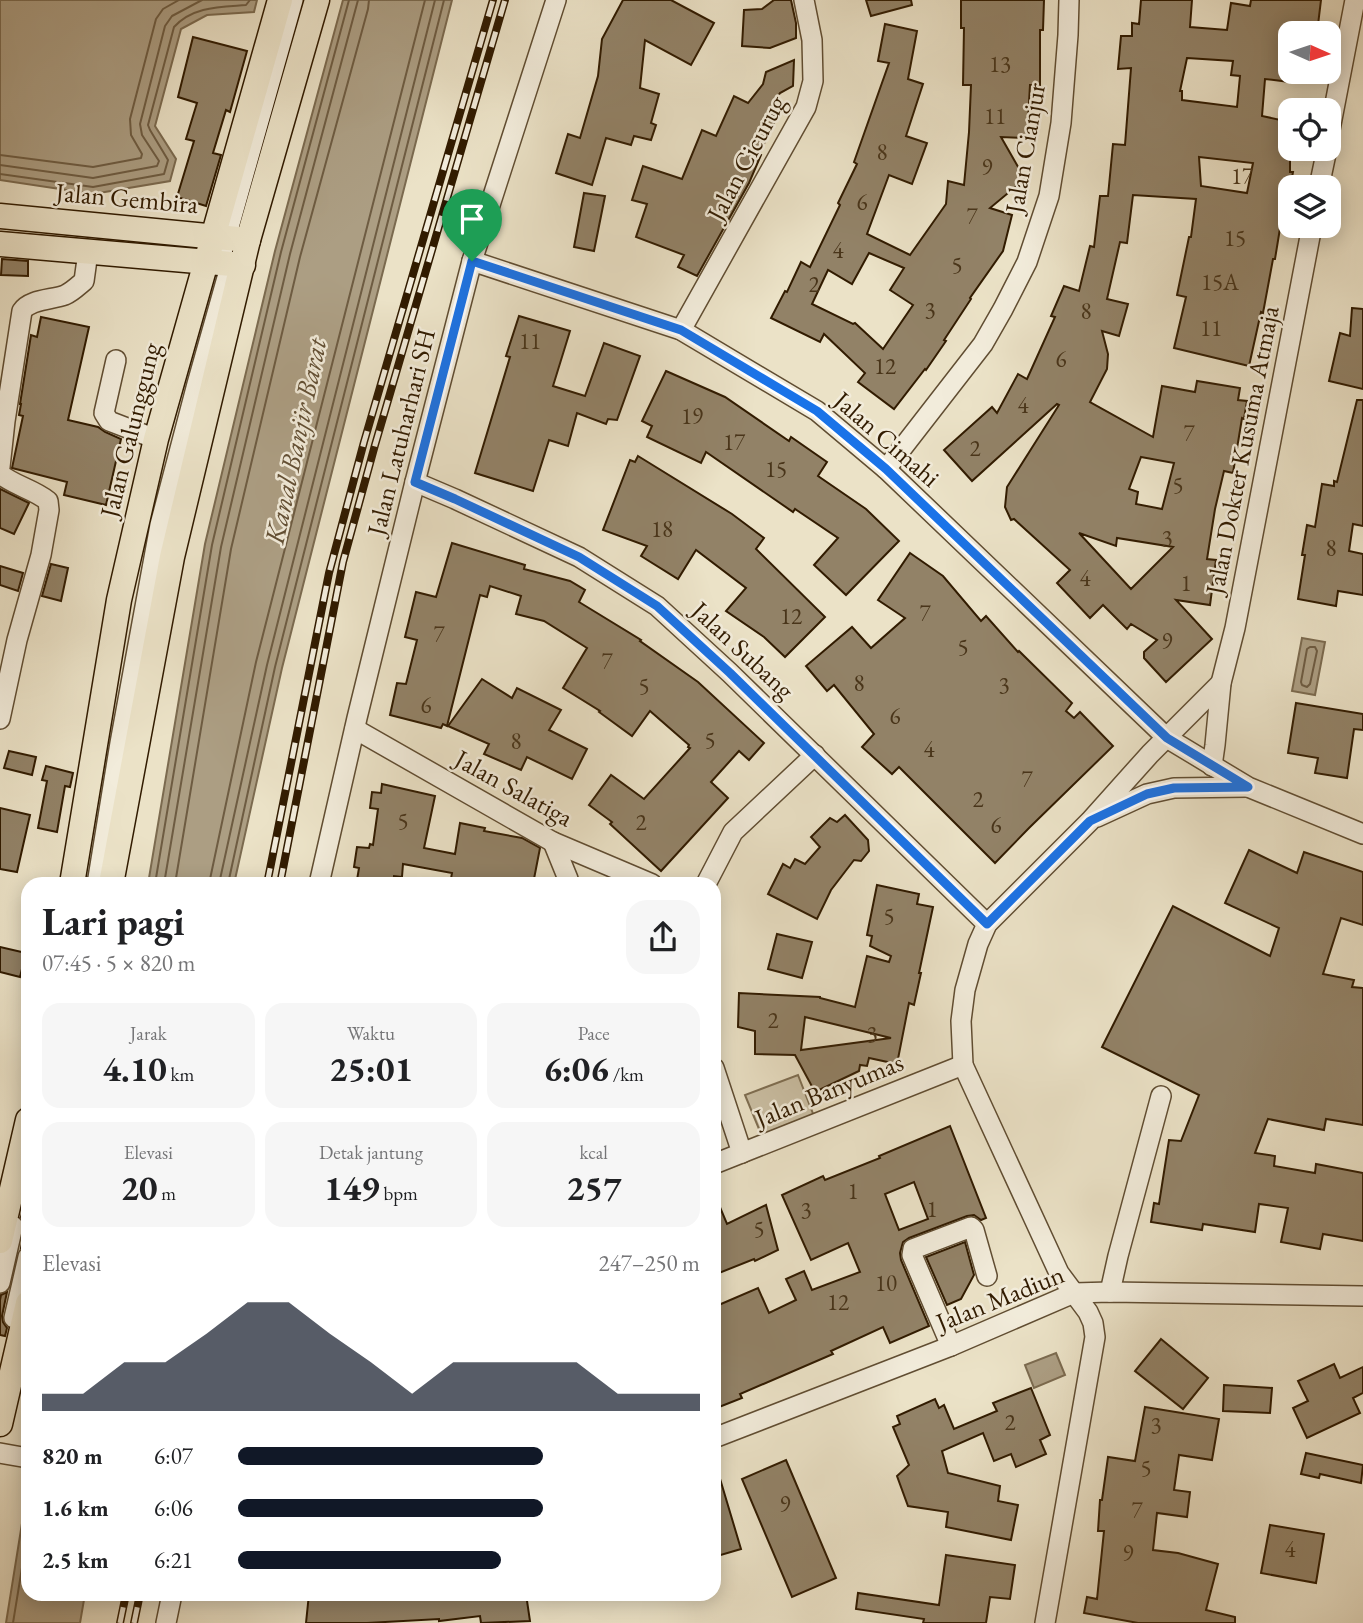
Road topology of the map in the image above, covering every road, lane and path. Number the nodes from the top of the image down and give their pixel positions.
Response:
1 (280, 0) edge
2 (293, 0) edge
3 (305, 0) edge
4 (317, 0) edge
5 (556, 0) edge
6 (804, 0) edge
7 (1069, 0) edge
8 (1355, 0) edge
9 (1336, 98) edge
10 (0, 216) edge
11 (1310, 238) edge
12 (0, 244) edge
13 (229, 251) junction
14 (88, 252) junction
15 (472, 261) junction
16 (681, 330) junction
17 (116, 360) dead end
18 (2, 420) edge
19 (156, 439) junction
20 (0, 467) edge
21 (886, 469) junction
22 (0, 474) edge
23 (415, 482) junction
24 (9, 639) edge
25 (1221, 683) junction
26 (0, 719) edge
27 (355, 729) junction
28 (1167, 738) junction
29 (815, 755) junction
30 (1212, 766) junction
31 (1248, 787) junction
32 (1090, 821) junction
33 (1363, 834) edge
34 (553, 842) junction
35 (73, 877) edge
36 (86, 877) edge
37 (98, 877) edge
38 (112, 877) edge
39 (321, 877) edge
40 (567, 877) edge
41 (636, 877) edge
42 (710, 877) edge
43 (987, 924) junction
44 (963, 1065) junction
45 (721, 1089) edge
46 (1161, 1096) dead end
47 (21, 1150) edge
48 (742, 1153) junction
49 (721, 1161) edge
50 (21, 1198) edge
51 (0, 1241) edge
52 (986, 1276) dead end
53 (0, 1283) edge
54 (21, 1286) edge
55 (1110, 1292) junction
56 (1074, 1293) junction
57 (1363, 1296) edge
58 (21, 1333) edge
59 (951, 1346) junction
60 (0, 1375) edge
61 (0, 1424) edge
62 (721, 1435) edge
63 (3, 1454) edge
64 (21, 1457) edge
65 (171, 1601) edge
66 (166, 1623) edge
67 (1045, 1623) edge

1 - 13 main road, Jalan Galunggung
2 - 13 street
3 - 13 street
4 - 13 main road, Jalan Galunggung
5 - 15 street, Jalan Latuharhari SH
6 - 16 street, Jalan Cicurug
7 - 21 street, Jalan Cianjur
8 - 9 street
10 - 13 main road, Jalan Gembira
11 - 25 street, Jalan Dokter Kusuma Atmaja
12 - 14 main road
13 - 14 main road
13 - 19 main road, Jalan Galunggung
13 - 36 street
13 - 37 street
13 - 38 main road, Jalan Galunggung
14 - 18 street
15 - 16 street, Jalan Cimahi
15 - 23 street, Jalan Latuharhari SH
16 - 21 street, Jalan Cimahi
17 - 19 street
18 - 20 street
19 - 35 main road, Jalan Galunggung
21 - 28 street, Jalan Cimahi
22 - 24 street
23 - 27 street, Jalan Latuharhari SH
23 - 29 street, Jalan Subang
24 - 26 street
25 - 28 street
25 - 30 street, Jalan Dokter Kusuma Atmaja
27 - 34 street, Jalan Salatiga
27 - 39 street, Jalan Latuharhari SH
28 - 30 street, Jalan Cimahi
28 - 32 street
29 - 42 street
29 - 43 street, Jalan Subang
30 - 31 street, Jalan Cimahi
31 - 32 street
31 - 33 street
32 - 43 street
34 - 40 street
34 - 41 street, Jalan Salatiga
43 - 44 street
44 - 48 street, Jalan Banyumas
44 - 56 street
45 - 48 street
46 - 55 street
47 - 51 main road
48 - 49 street, Jalan Banyumas
50 - 53 street
52 - 59 street
54 - 60 street
55 - 56 street, Jalan Madiun
55 - 57 street, Jalan Madiun
56 - 59 street, Jalan Madiun
56 - 67 street
58 - 61 main road
59 - 62 street, Jalan Madiun
63 - 64 street
65 - 66 street

